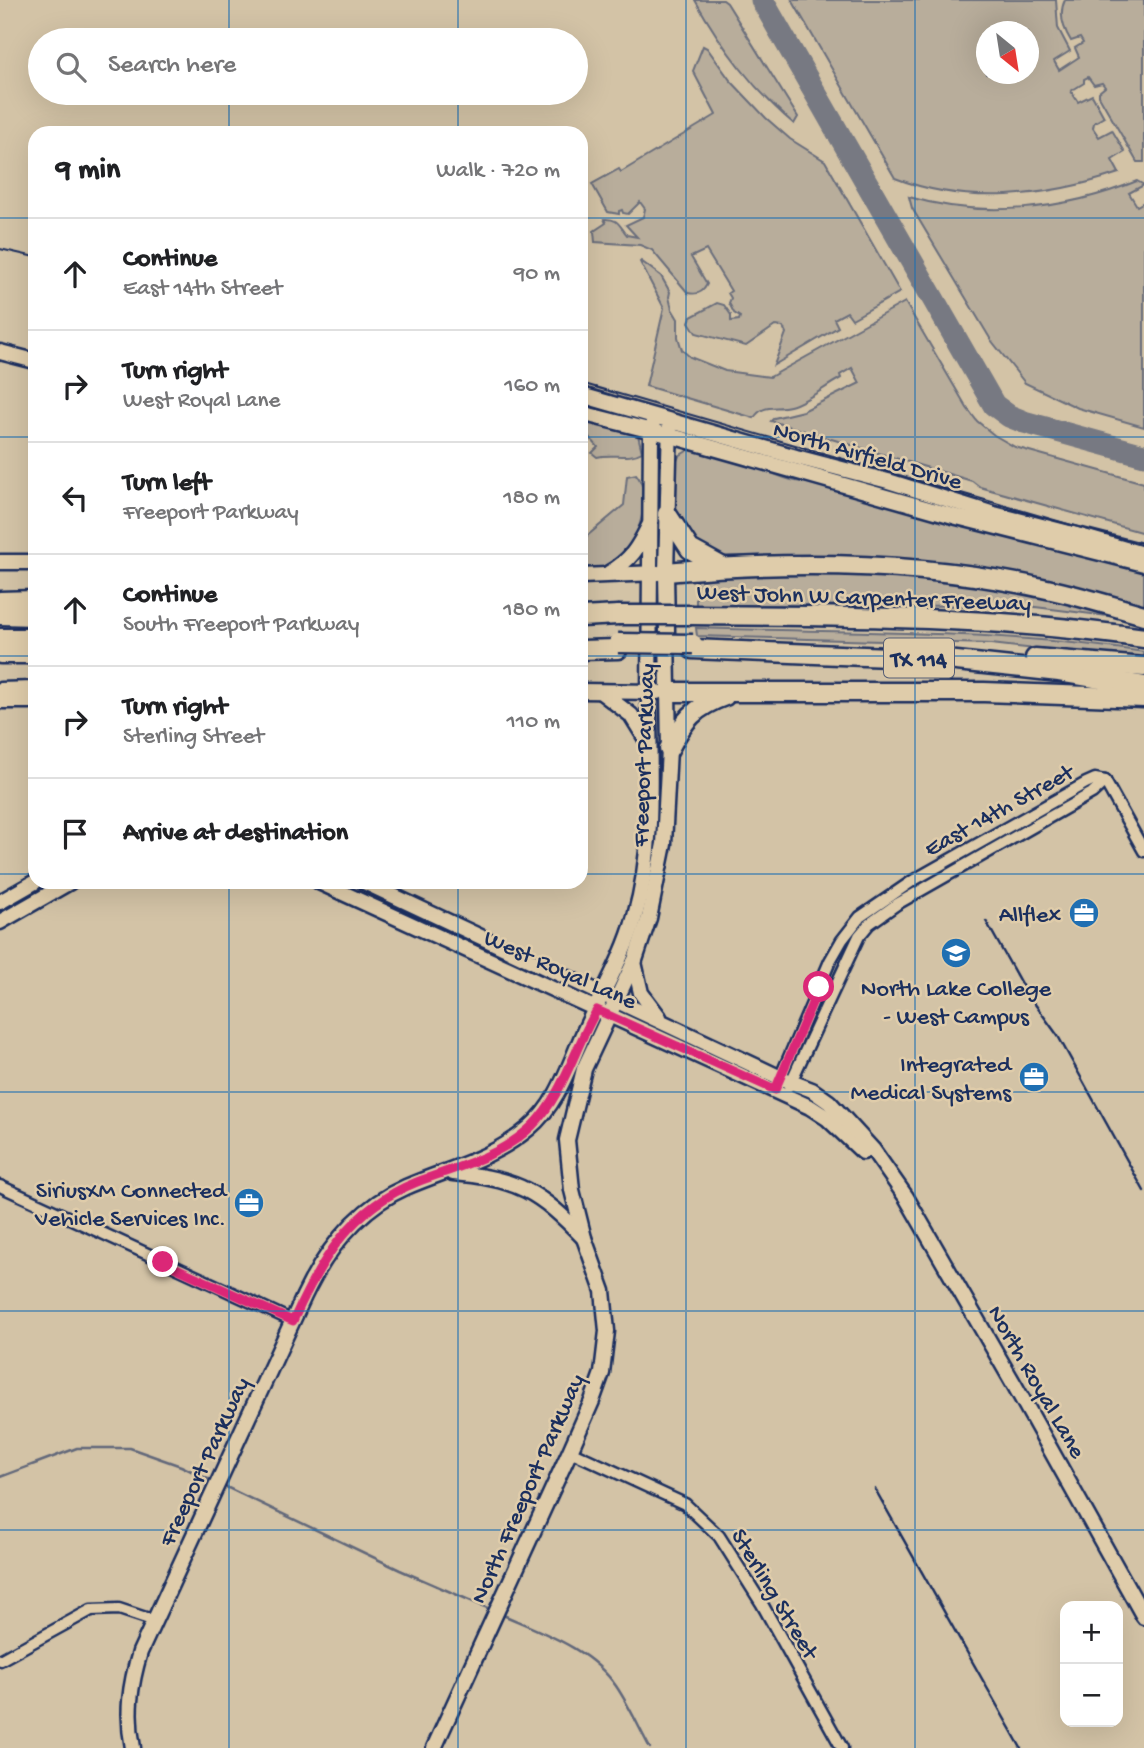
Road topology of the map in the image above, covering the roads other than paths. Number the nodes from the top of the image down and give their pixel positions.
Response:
1 (0, 352) edge
2 (28, 359) edge
3 (588, 398) edge
4 (588, 413) edge
5 (652, 424) junction
6 (669, 428) junction
7 (698, 443) junction
8 (668, 471) junction
9 (659, 518) junction
10 (1144, 552) edge
11 (0, 562) edge
12 (28, 562) edge
13 (1144, 564) edge
14 (721, 566) junction
15 (658, 573) junction
16 (607, 575) junction
17 (588, 576) edge
18 (28, 600) edge
19 (0, 601) edge
20 (0, 615) edge
21 (1144, 615) edge
22 (28, 616) edge
23 (588, 617) edge
24 (0, 638) edge
25 (28, 638) edge
26 (1144, 638) edge
27 (588, 643) edge
28 (618, 646) junction
29 (692, 647) junction
30 (588, 649) edge
31 (0, 654) edge
32 (28, 654) edge
33 (1144, 667) edge
34 (1144, 686) edge
35 (28, 691) edge
36 (588, 691) edge
37 (601, 691) junction
38 (739, 691) junction
39 (0, 692) edge
40 (649, 692) junction
41 (668, 692) junction
42 (1144, 698) edge
43 (0, 701) edge
44 (28, 701) edge
45 (649, 744) junction
46 (669, 749) junction
47 (649, 833) junction
48 (664, 834) junction
49 (1144, 851) edge
50 (28, 886) edge
51 (56, 889) edge
52 (334, 889) edge
53 (369, 889) edge
54 (377, 889) edge
55 (0, 902) edge
56 (367, 904) junction
57 (2, 916) edge
58 (634, 962) junction
59 (609, 998) junction
60 (603, 1013) junction
61 (665, 1023) junction
62 (783, 1086) junction
63 (449, 1172) junction
64 (0, 1186) edge
65 (584, 1238) junction
66 (293, 1321) junction
67 (570, 1451) junction
68 (1144, 1617) edge
69 (155, 1621) junction
70 (0, 1660) edge
71 (133, 1748) edge
72 (434, 1748) edge
73 (842, 1748) edge

1 - 2 main road
3 - 5 main road, North Airfield Drive
4 - 5 main road, North Airfield Drive
5 - 6 main road, North Airfield Drive
5 - 9 main road, Freeport Parkway
6 - 7 main road, North Airfield Drive
6 - 8 main road, Freeport Parkway
6 - 10 main road, North Airfield Drive
7 - 8 main road
7 - 13 main road, North Airfield Drive
8 - 9 main road, Freeport Parkway
9 - 14 highway
9 - 15 main road, Freeport Parkway
9 - 16 main road
11 - 12 main road
14 - 15 highway
14 - 21 highway
15 - 16 main road
15 - 40 main road, Freeport Parkway
15 - 41 main road, Freeport Parkway
16 - 17 main road
18 - 19 highway
20 - 22 highway
23 - 26 highway, West John W Carpenter Freeway / TX 114, bridge
24 - 25 highway
27 - 28 highway
28 - 29 highway, TX 114, bridge
28 - 30 highway, TX 114
29 - 33 highway
29 - 34 highway, TX 114
31 - 32 highway
35 - 39 highway
36 - 37 main road
37 - 40 main road
37 - 45 main road
38 - 41 highway
38 - 42 highway
38 - 46 highway
40 - 41 main road
40 - 45 main road, Freeport Parkway
41 - 46 main road, Freeport Parkway
43 - 44 main road
45 - 47 main road, Freeport Parkway
46 - 48 main road, Freeport Parkway
47 - 48 main road
47 - 59 main road, Freeport Parkway
48 - 58 main road, Freeport Parkway
49 - 62 street, East 14th Street
50 - 55 main road
51 - 57 main road
52 - 56 main road, West Royal Lane
53 - 56 main road
54 - 59 main road, West Royal Lane
56 - 60 main road, West Royal Lane
58 - 59 main road, Freeport Parkway
58 - 61 main road
59 - 60 main road, Freeport Parkway
59 - 61 main road, North Royal Lane
60 - 62 main road, West Royal Lane
60 - 63 main road, Freeport Parkway
60 - 65 main road, Freeport Parkway
61 - 62 main road, North Royal Lane
62 - 68 main road, North Royal Lane
63 - 65 main road
63 - 66 main road, Freeport Parkway
64 - 66 street
65 - 67 main road, North Freeport Parkway
66 - 69 main road, Freeport Parkway
67 - 72 main road, North Freeport Parkway
67 - 73 street, Sterling Street
69 - 70 street
69 - 71 main road, Freeport Parkway

